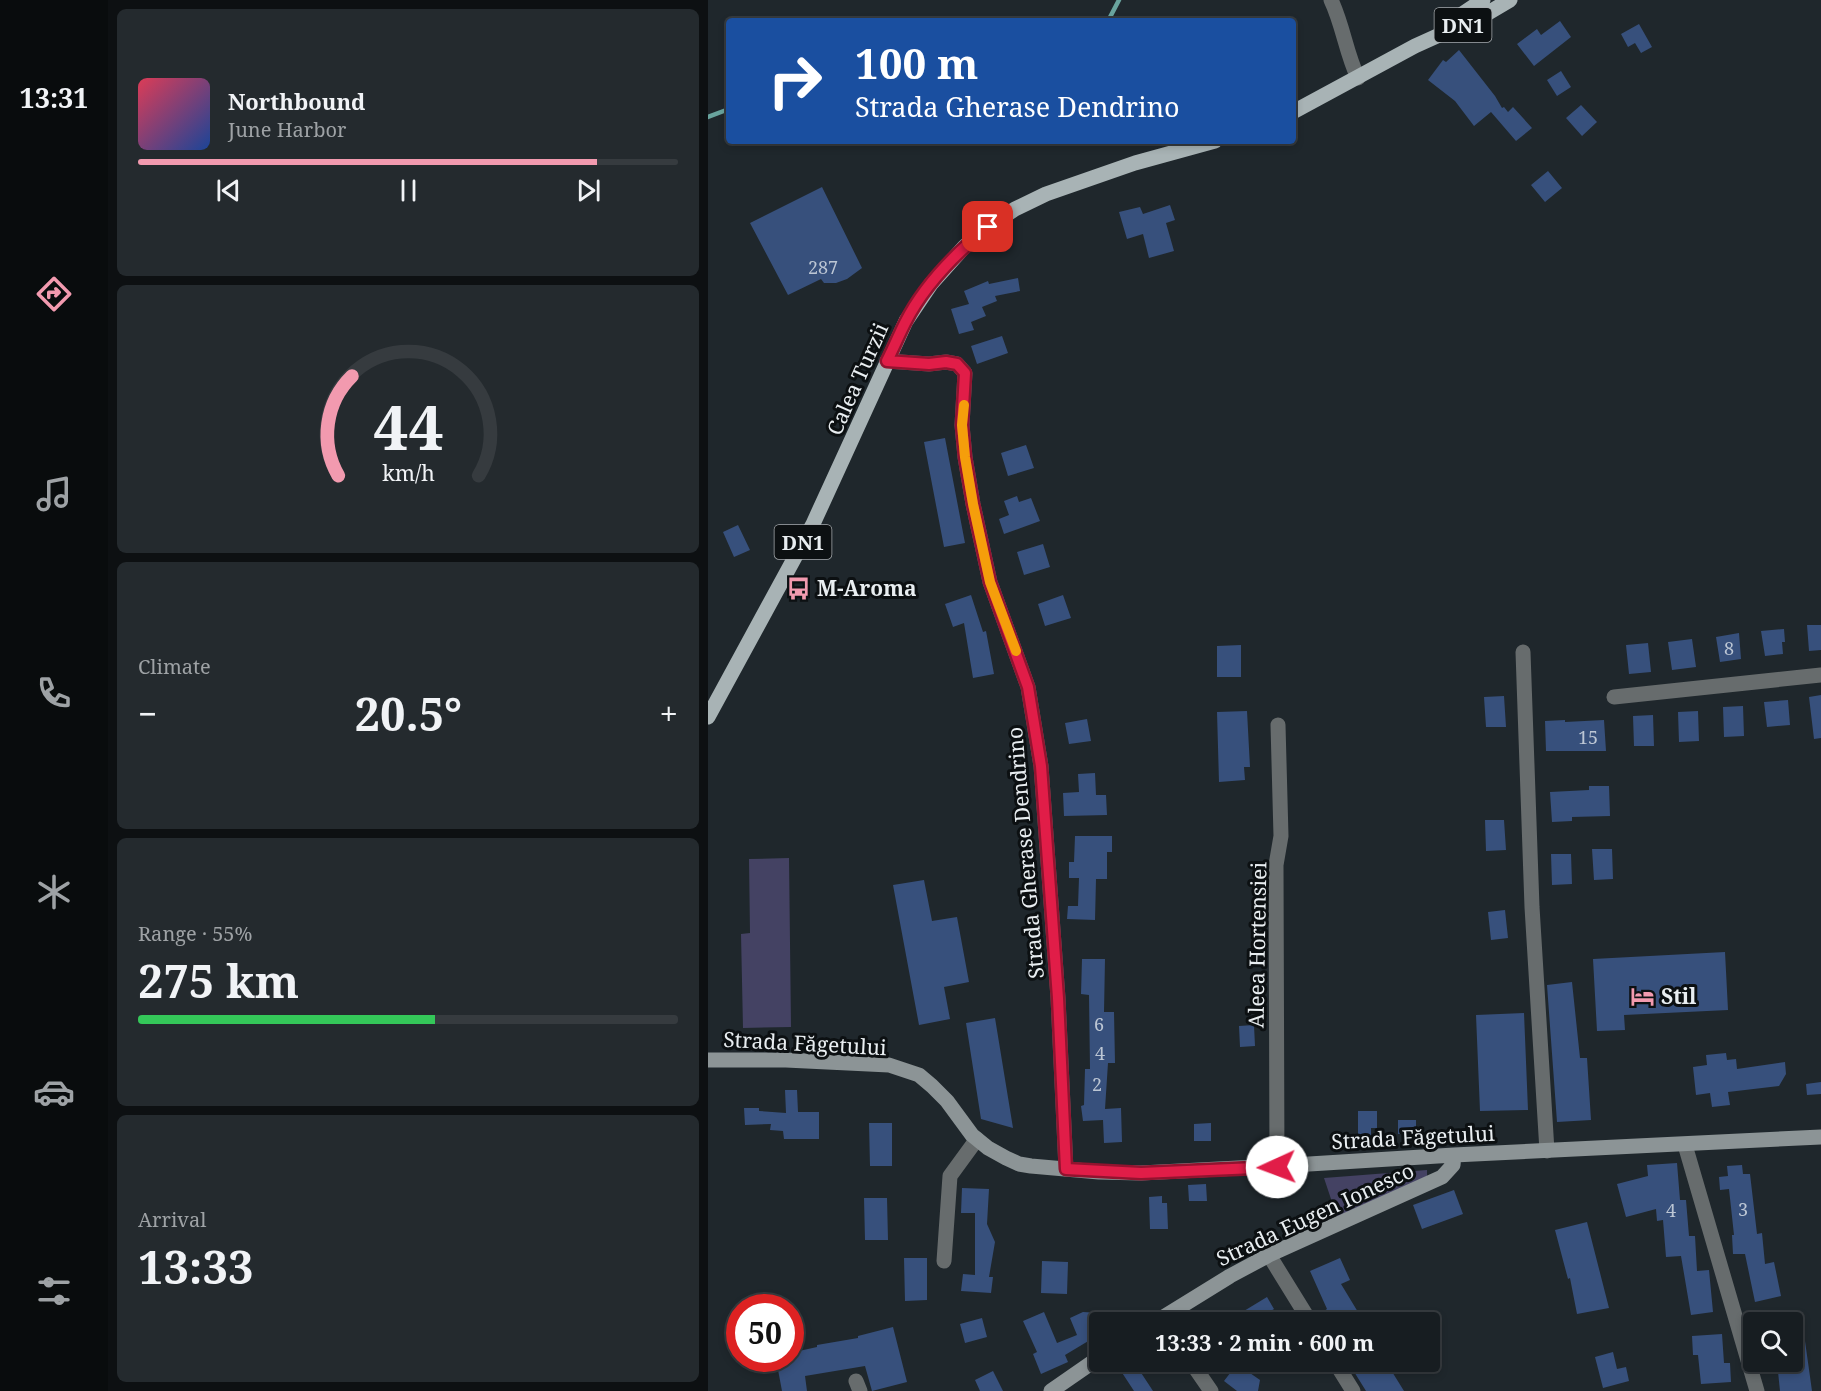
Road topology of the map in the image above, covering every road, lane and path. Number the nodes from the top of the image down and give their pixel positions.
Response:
1 (1331, 0) edge
2 (1483, 0) edge
3 (1509, 0) edge
4 (1415, 46) junction
5 (1358, 78) junction
6 (1296, 110) edge
7 (1204, 144) edge
8 (887, 361) junction
9 (1523, 652) dead end
10 (1821, 675) edge
11 (1614, 697) dead end
12 (708, 717) edge
13 (1278, 724) dead end
14 (708, 1060) edge
15 (1821, 1137) edge
16 (977, 1139) junction
17 (1685, 1144) junction
18 (1547, 1151) junction
19 (1454, 1155) junction
20 (1277, 1167) junction
21 (1066, 1169) junction
22 (1269, 1255) junction
23 (944, 1261) dead end
24 (1174, 1312) edge
25 (1304, 1312) edge
26 (1089, 1365) edge
27 (1191, 1372) edge
28 (1198, 1372) edge
29 (1341, 1372) edge
30 (1054, 1390) edge
31 (1203, 1391) edge
32 (1211, 1391) edge
33 (1353, 1391) edge
34 (1757, 1391) edge

1 - 5 street
2 - 4 main road, DN1
3 - 4 main road, DN1
4 - 5 main road, DN1
5 - 6 main road, DN1
7 - 8 main road, Calea Turzii / DN1
8 - 12 main road, Calea Turzii / DN1
8 - 21 street, Strada Gherase Dendrino
9 - 18 street
10 - 11 street
13 - 20 street, Aleea Hortensiei
14 - 16 main road, Strada Făgetului
15 - 17 main road, Strada Făgetului
16 - 21 main road, Strada Făgetului
16 - 23 street
17 - 18 main road, Strada Făgetului
17 - 34 street
18 - 19 main road, Strada Făgetului
19 - 20 main road, Strada Făgetului
19 - 22 main road, Strada Eugen Ionesco
20 - 21 main road, Strada Făgetului
22 - 24 main road, Strada Eugen Ionesco
22 - 25 street
26 - 30 main road
27 - 31 street
28 - 32 street
29 - 33 street

